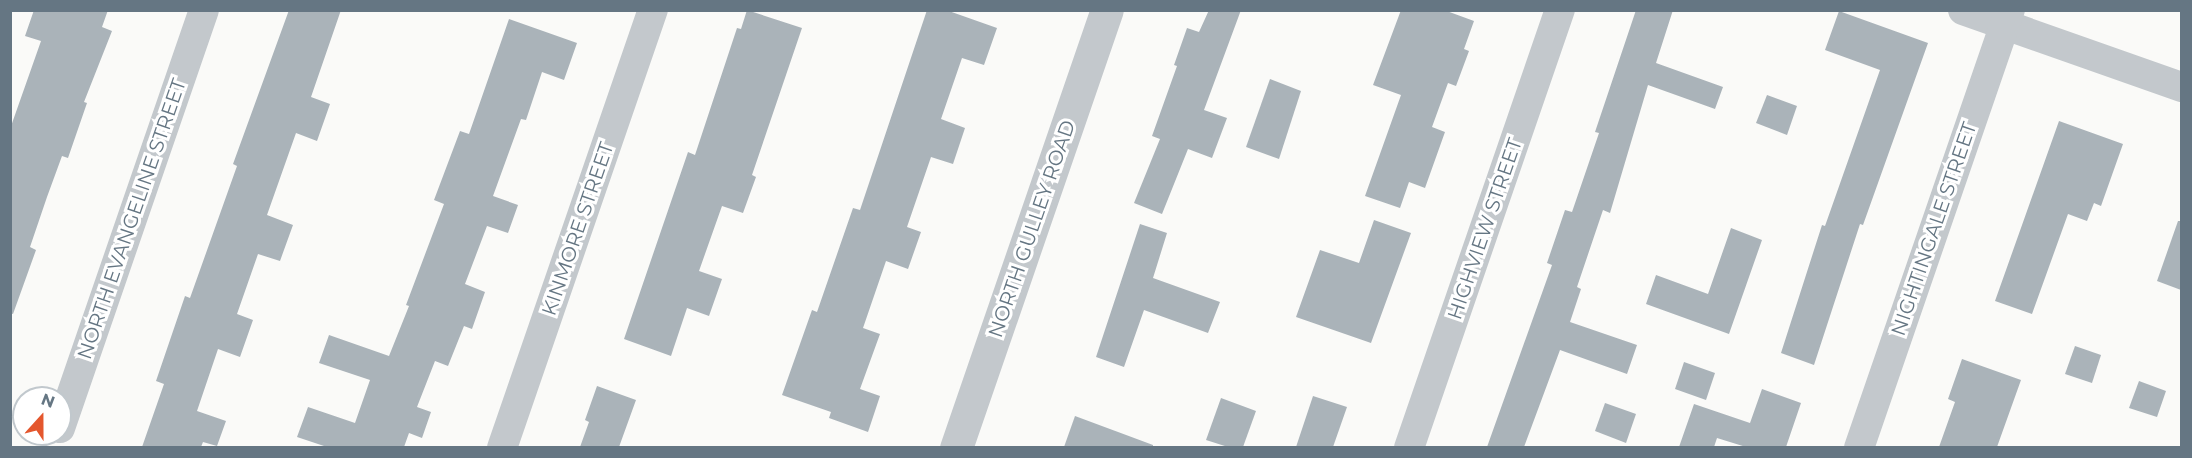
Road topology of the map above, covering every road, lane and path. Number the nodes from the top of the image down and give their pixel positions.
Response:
1 (204, 10) edge
2 (653, 10) edge
3 (1107, 10) edge
4 (1560, 10) edge
5 (1963, 10) edge
6 (2007, 18) edge
7 (2181, 87) edge
8 (72, 393) edge
9 (502, 447) edge
10 (956, 447) edge
11 (1409, 447) edge
12 (1859, 447) edge

1 - 8 street, NORTH EVANGELINE STREET
2 - 9 street, KINMORE STREET
3 - 10 street, NORTH GULLEY ROAD
4 - 11 street, HIGHVIEW STREET
5 - 6 street
6 - 7 street
6 - 12 street, NIGHTINGALE STREET

